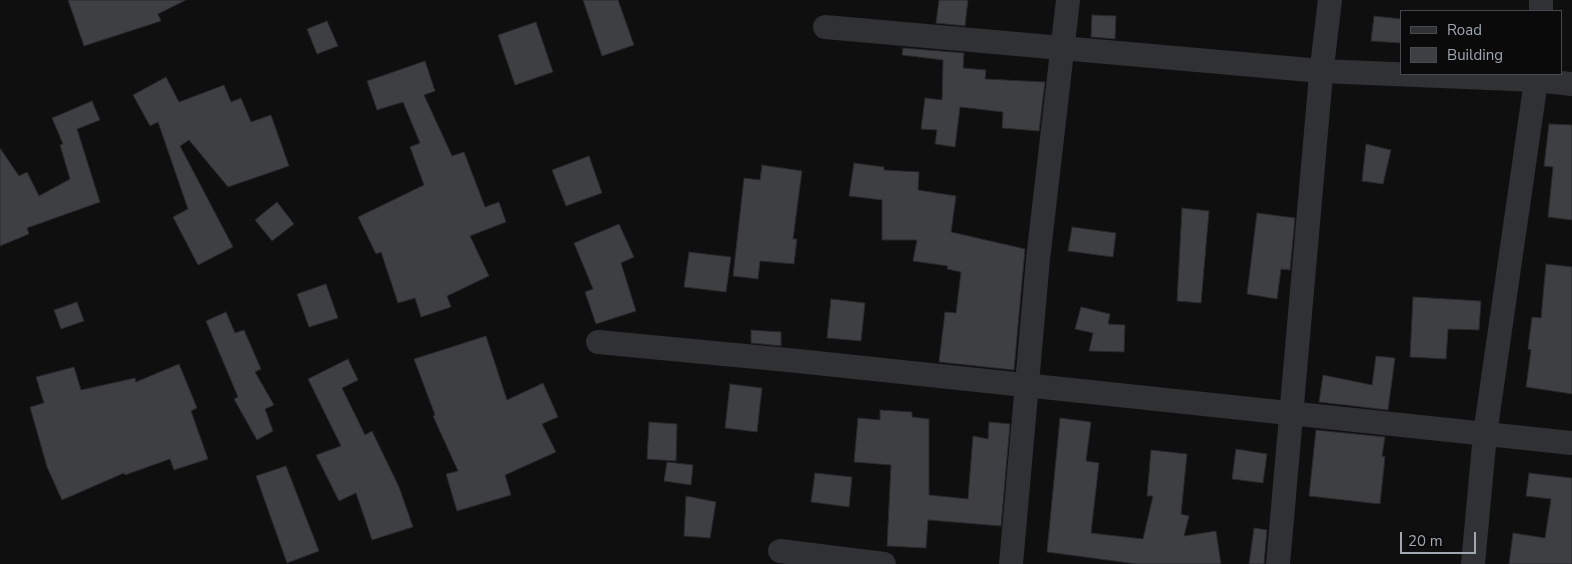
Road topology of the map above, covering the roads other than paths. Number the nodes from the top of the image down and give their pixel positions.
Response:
1 (1068, 0) edge
2 (1330, 0) edge
3 (825, 27) dead end
4 (1062, 48) junction
5 (1321, 71) junction
6 (1400, 73) edge
7 (1464, 75) edge
8 (1536, 77) edge
9 (1572, 84) edge
10 (598, 342) dead end
11 (1027, 387) junction
12 (1291, 414) junction
13 (1485, 434) junction
14 (1572, 443) edge
15 (780, 551) dead end
16 (884, 564) edge
17 (1011, 564) edge
18 (1278, 564) edge
19 (1473, 564) edge

1 - 4 street
2 - 5 street
3 - 4 street
4 - 5 street
4 - 11 street
5 - 6 street
5 - 12 street
7 - 8 street
8 - 9 street
8 - 13 street
10 - 11 street
11 - 12 street
11 - 17 street
12 - 13 street
12 - 18 street
13 - 14 street
13 - 19 street
15 - 16 street

